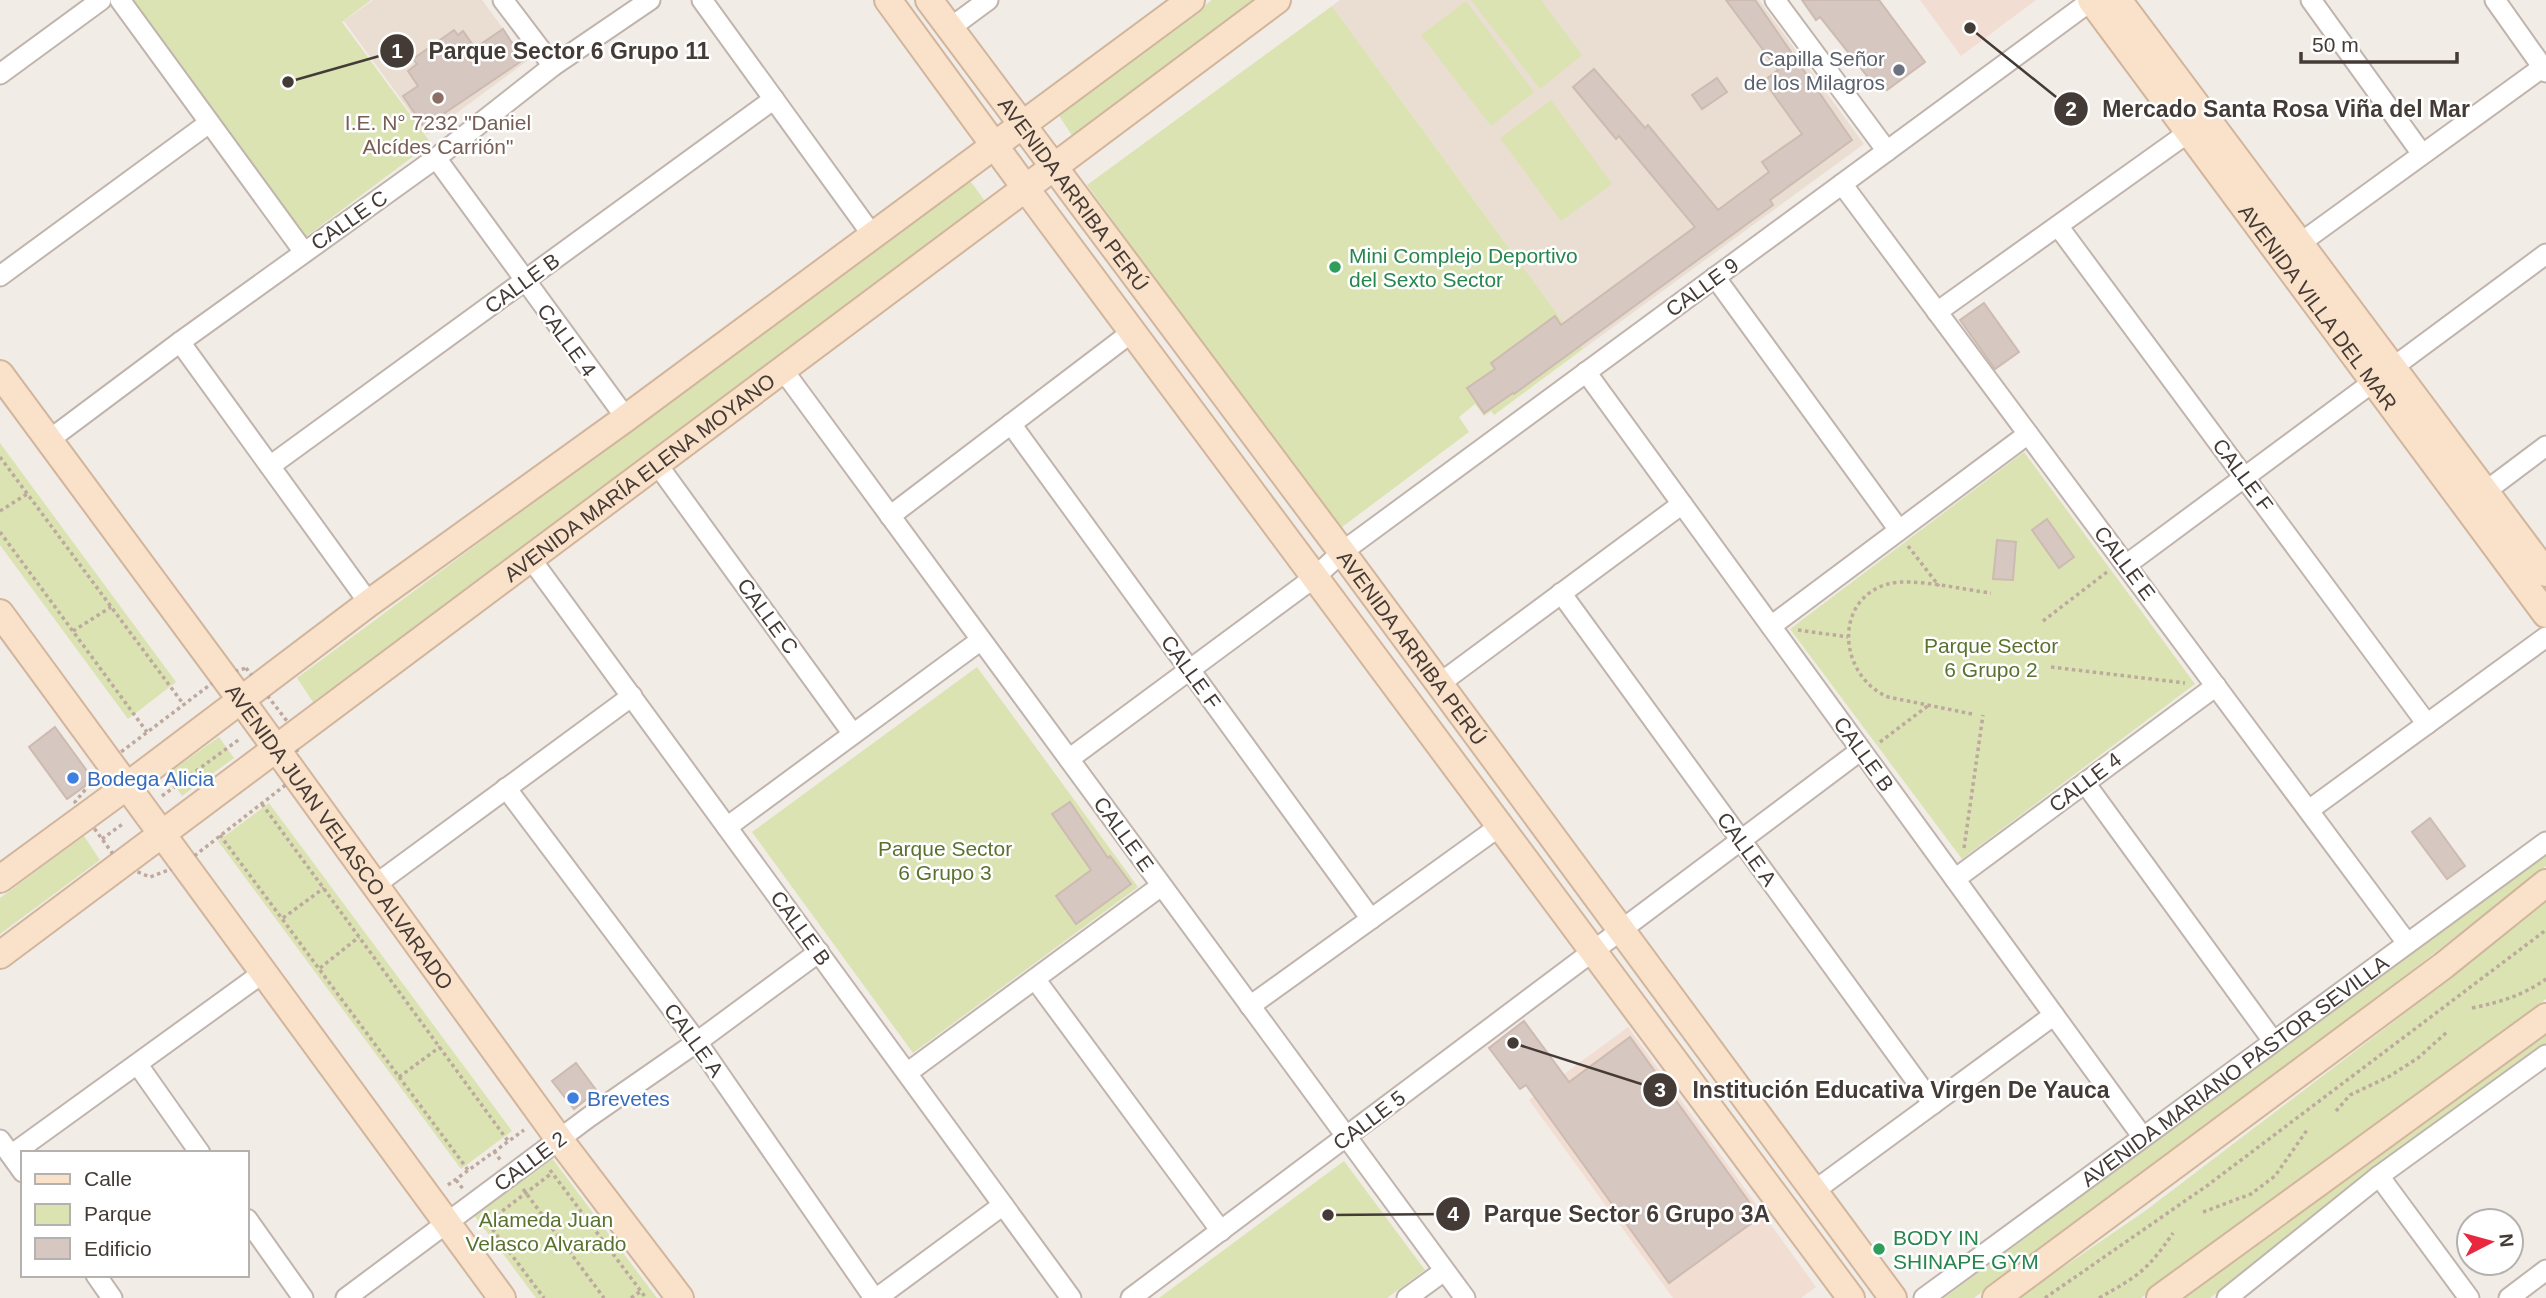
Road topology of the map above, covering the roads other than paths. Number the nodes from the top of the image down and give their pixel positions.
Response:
1 (101, 0) edge
2 (120, 0) edge
3 (503, 0) edge
4 (650, 0) edge
5 (702, 0) edge
6 (888, 0) edge
7 (929, 0) edge
8 (988, 0) edge
9 (1191, 0) edge
10 (1277, 0) edge
11 (1775, 0) edge
12 (2091, 0) edge
13 (2118, 0) edge
14 (2311, 0) edge
15 (2495, 0) edge
16 (950, 28) junction
17 (553, 66) junction
18 (2544, 69) edge
19 (0, 74) edge
20 (774, 99) junction
21 (209, 123) junction
22 (1023, 125) junction
23 (2189, 132) junction
24 (995, 145) junction
25 (1887, 151) junction
26 (2422, 154) junction
27 (436, 158) junction
28 (1054, 167) junction
29 (1842, 184) junction
30 (1026, 189) junction
31 (2058, 226) junction
32 (873, 236) junction
33 (2299, 244) junction
34 (304, 251) junction
35 (2546, 254) edge
36 (0, 276) edge
37 (1715, 277) junction
38 (525, 281) junction
39 (1937, 312) junction
40 (1132, 332) junction
41 (180, 342) junction
42 (783, 370) junction
43 (1586, 372) junction
44 (0, 374) edge
45 (2382, 374) junction
46 (626, 418) junction
47 (1010, 424) junction
48 (2028, 434) junction
49 (49, 440) junction
50 (2546, 446) edge
51 (657, 464) junction
52 (270, 466) junction
53 (2244, 476) junction
54 (2486, 491) junction
55 (1682, 504) junction
56 (890, 516) junction
57 (1898, 531) junction
58 (1342, 552) junction
59 (531, 559) junction
60 (2126, 565) junction
61 (2546, 573) edge
62 (1315, 577) junction
63 (1561, 593) junction
64 (369, 603) junction
65 (0, 613) edge
66 (2546, 614) edge
67 (1771, 626) junction
68 (2546, 637) edge
69 (981, 640) junction
70 (1189, 670) junction
71 (1439, 684) junction
72 (2216, 686) junction
73 (632, 696) junction
74 (241, 699) junction
75 (2427, 724) junction
76 (853, 734) junction
77 (277, 749) junction
78 (1868, 749) junction
79 (1069, 759) junction
80 (2085, 783) junction
81 (127, 786) junction
82 (506, 789) junction
83 (2309, 810) junction
84 (1500, 826) junction
85 (727, 827) junction
86 (162, 835) junction
87 (1741, 841) junction
88 (2546, 842) edge
89 (0, 878) edge
90 (1955, 879) junction
91 (2546, 883) edge
92 (375, 885) junction
93 (1161, 886) junction
94 (1371, 919) junction
95 (1607, 942) junction
96 (2407, 943) junction
97 (819, 952) junction
98 (0, 955) edge
99 (264, 972) junction
100 (1035, 979) junction
101 (1250, 1006) junction
102 (2054, 1015) junction
103 (2546, 1017) edge
104 (2273, 1041) junction
105 (697, 1042) junction
106 (2546, 1055) edge
107 (138, 1065) junction
108 (907, 1073) junction
109 (1933, 1104) junction
110 (2142, 1136) junction
111 (1346, 1137) junction
112 (549, 1147) junction
113 (6, 1148) edge
114 (199, 1151) edge
115 (21, 1169) edge
116 (2379, 1176) junction
117 (1814, 1191) junction
118 (1003, 1205) junction
119 (248, 1220) edge
120 (1221, 1231) junction
121 (454, 1232) junction
122 (1444, 1270) junction
123 (2546, 1270) edge
124 (97, 1277) edge
125 (106, 1296) edge
126 (303, 1298) edge
127 (346, 1298) edge
128 (502, 1298) edge
129 (680, 1298) edge
130 (875, 1298) edge
131 (1071, 1298) edge
132 (1131, 1298) edge
133 (1407, 1298) edge
134 (1465, 1298) edge
135 (1852, 1298) edge
136 (1894, 1298) edge
137 (1924, 1298) edge
138 (1996, 1298) edge
139 (2161, 1298) edge
140 (2227, 1298) edge
141 (2469, 1298) edge
142 (2509, 1298) edge

1 - 19 street
2 - 21 street
3 - 17 street
4 - 17 street, CALLE C
5 - 20 street
6 - 24 street, AVENIDA ARRIBA PERÚ
7 - 16 street, AVENIDA ARRIBA PERÚ
8 - 16 street
9 - 22 street
10 - 28 street, AVENIDA MARÍA ELENA MOYANO
11 - 25 street
12 - 23 street, AVENIDA VILLA DEL MAR
12 - 25 street, CALLE 9
13 - 33 street, AVENIDA VILLA DEL MAR
14 - 26 street
15 - 18 street
16 - 22 street, AVENIDA ARRIBA PERÚ
17 - 27 street, CALLE C
18 - 26 street
20 - 32 street
20 - 38 street, CALLE B
21 - 34 street
21 - 36 street
22 - 24 street
22 - 28 street, AVENIDA ARRIBA PERÚ
23 - 31 street
23 - 45 street, AVENIDA VILLA DEL MAR
24 - 30 street, AVENIDA ARRIBA PERÚ
24 - 32 street
25 - 29 street, CALLE 9
26 - 33 street
27 - 34 street, CALLE C
27 - 38 street, CALLE 4
28 - 30 street, AVENIDA MARÍA ELENA MOYANO
28 - 58 street, AVENIDA ARRIBA PERÚ
29 - 37 street, CALLE 9
29 - 39 street, CALLE E
30 - 40 street, AVENIDA ARRIBA PERÚ
30 - 42 street, AVENIDA MARÍA ELENA MOYANO
31 - 39 street
31 - 53 street, CALLE F
32 - 46 street
33 - 45 street, AVENIDA VILLA DEL MAR
34 - 41 street, CALLE C
35 - 45 street
37 - 43 street, CALLE 9
37 - 57 street
38 - 46 street, CALLE 4
38 - 52 street, CALLE B
39 - 48 street, CALLE E
40 - 47 street
40 - 62 street, AVENIDA ARRIBA PERÚ
41 - 49 street, CALLE C
41 - 52 street
42 - 51 street, AVENIDA MARÍA ELENA MOYANO
42 - 56 street, CALLE E
43 - 55 street, CALLE B
43 - 58 street, CALLE 9
44 - 49 street, AVENIDA JUAN VELASCO ALVARADO
45 - 53 street
45 - 54 street, AVENIDA VILLA DEL MAR
45 - 66 street, AVENIDA VILLA DEL MAR
46 - 64 street
47 - 56 street
47 - 70 street, CALLE F
48 - 57 street
48 - 60 street, CALLE E
49 - 74 street, AVENIDA JUAN VELASCO ALVARADO
50 - 54 street
51 - 59 street, AVENIDA MARÍA ELENA MOYANO
51 - 76 street, CALLE C
52 - 64 street
53 - 60 street
53 - 75 street, CALLE F
54 - 61 street, AVENIDA VILLA DEL MAR
55 - 63 street
55 - 67 street, CALLE B
56 - 69 street, CALLE E
57 - 67 street
58 - 62 street, CALLE 9
58 - 71 street, AVENIDA ARRIBA PERÚ
59 - 73 street, CALLE B
59 - 77 street, AVENIDA MARÍA ELENA MOYANO
60 - 72 street, CALLE E
62 - 70 street, CALLE 9
62 - 84 street, AVENIDA ARRIBA PERÚ
63 - 71 street
63 - 87 street, CALLE A
64 - 74 street
65 - 81 street
67 - 78 street, CALLE B
68 - 75 street
69 - 76 street
69 - 79 street, CALLE E
70 - 79 street, CALLE 9
70 - 94 street, CALLE F
71 - 95 street, AVENIDA ARRIBA PERÚ
72 - 80 street, CALLE 4
72 - 83 street, CALLE E
73 - 82 street
73 - 85 street, CALLE B
74 - 77 street, AVENIDA JUAN VELASCO ALVARADO
74 - 81 street
75 - 83 street
76 - 85 street
77 - 86 street, AVENIDA MARÍA ELENA MOYANO
77 - 92 street, AVENIDA JUAN VELASCO ALVARADO
78 - 87 street
78 - 90 street, CALLE B
79 - 93 street, CALLE E
80 - 90 street, CALLE 4
80 - 104 street
81 - 86 street
81 - 89 street
82 - 92 street
82 - 105 street, CALLE A
83 - 96 street, CALLE E
84 - 94 street
84 - 95 street, AVENIDA ARRIBA PERÚ
85 - 97 street, CALLE B
86 - 98 street, AVENIDA MARÍA ELENA MOYANO
86 - 99 street
87 - 95 street
87 - 109 street, CALLE A
88 - 96 street, AVENIDA MARIANO PASTOR SEVILLA
90 - 102 street, CALLE B
91 - 138 street, AVENIDA MARIANO PASTOR SEVILLA
92 - 112 street, AVENIDA JUAN VELASCO ALVARADO
93 - 100 street
93 - 101 street, CALLE E
94 - 101 street
95 - 111 street, CALLE 5
95 - 117 street, AVENIDA ARRIBA PERÚ
95 - 135 street, AVENIDA ARRIBA PERÚ
96 - 104 street, AVENIDA MARIANO PASTOR SEVILLA
97 - 105 street, CALLE 2
97 - 108 street, CALLE B
99 - 107 street
99 - 121 street
100 - 108 street
100 - 120 street
101 - 111 street, CALLE E
102 - 109 street
102 - 110 street, CALLE B
103 - 139 street
104 - 110 street, AVENIDA MARIANO PASTOR SEVILLA
105 - 112 street, CALLE 2
105 - 130 street, CALLE A
106 - 116 street
107 - 113 street
107 - 114 street
108 - 118 street, CALLE B
109 - 117 street
110 - 137 street, AVENIDA MARIANO PASTOR SEVILLA
111 - 120 street, CALLE 5
111 - 122 street, CALLE E
112 - 121 street, CALLE 2
112 - 129 street, AVENIDA JUAN VELASCO ALVARADO
113 - 115 street
116 - 140 street
116 - 141 street
117 - 136 street, AVENIDA ARRIBA PERÚ
118 - 130 street
118 - 131 street, CALLE B
119 - 126 street
120 - 132 street, CALLE 5
121 - 127 street
121 - 128 street
122 - 133 street
122 - 134 street, CALLE E
123 - 142 street
124 - 125 street

